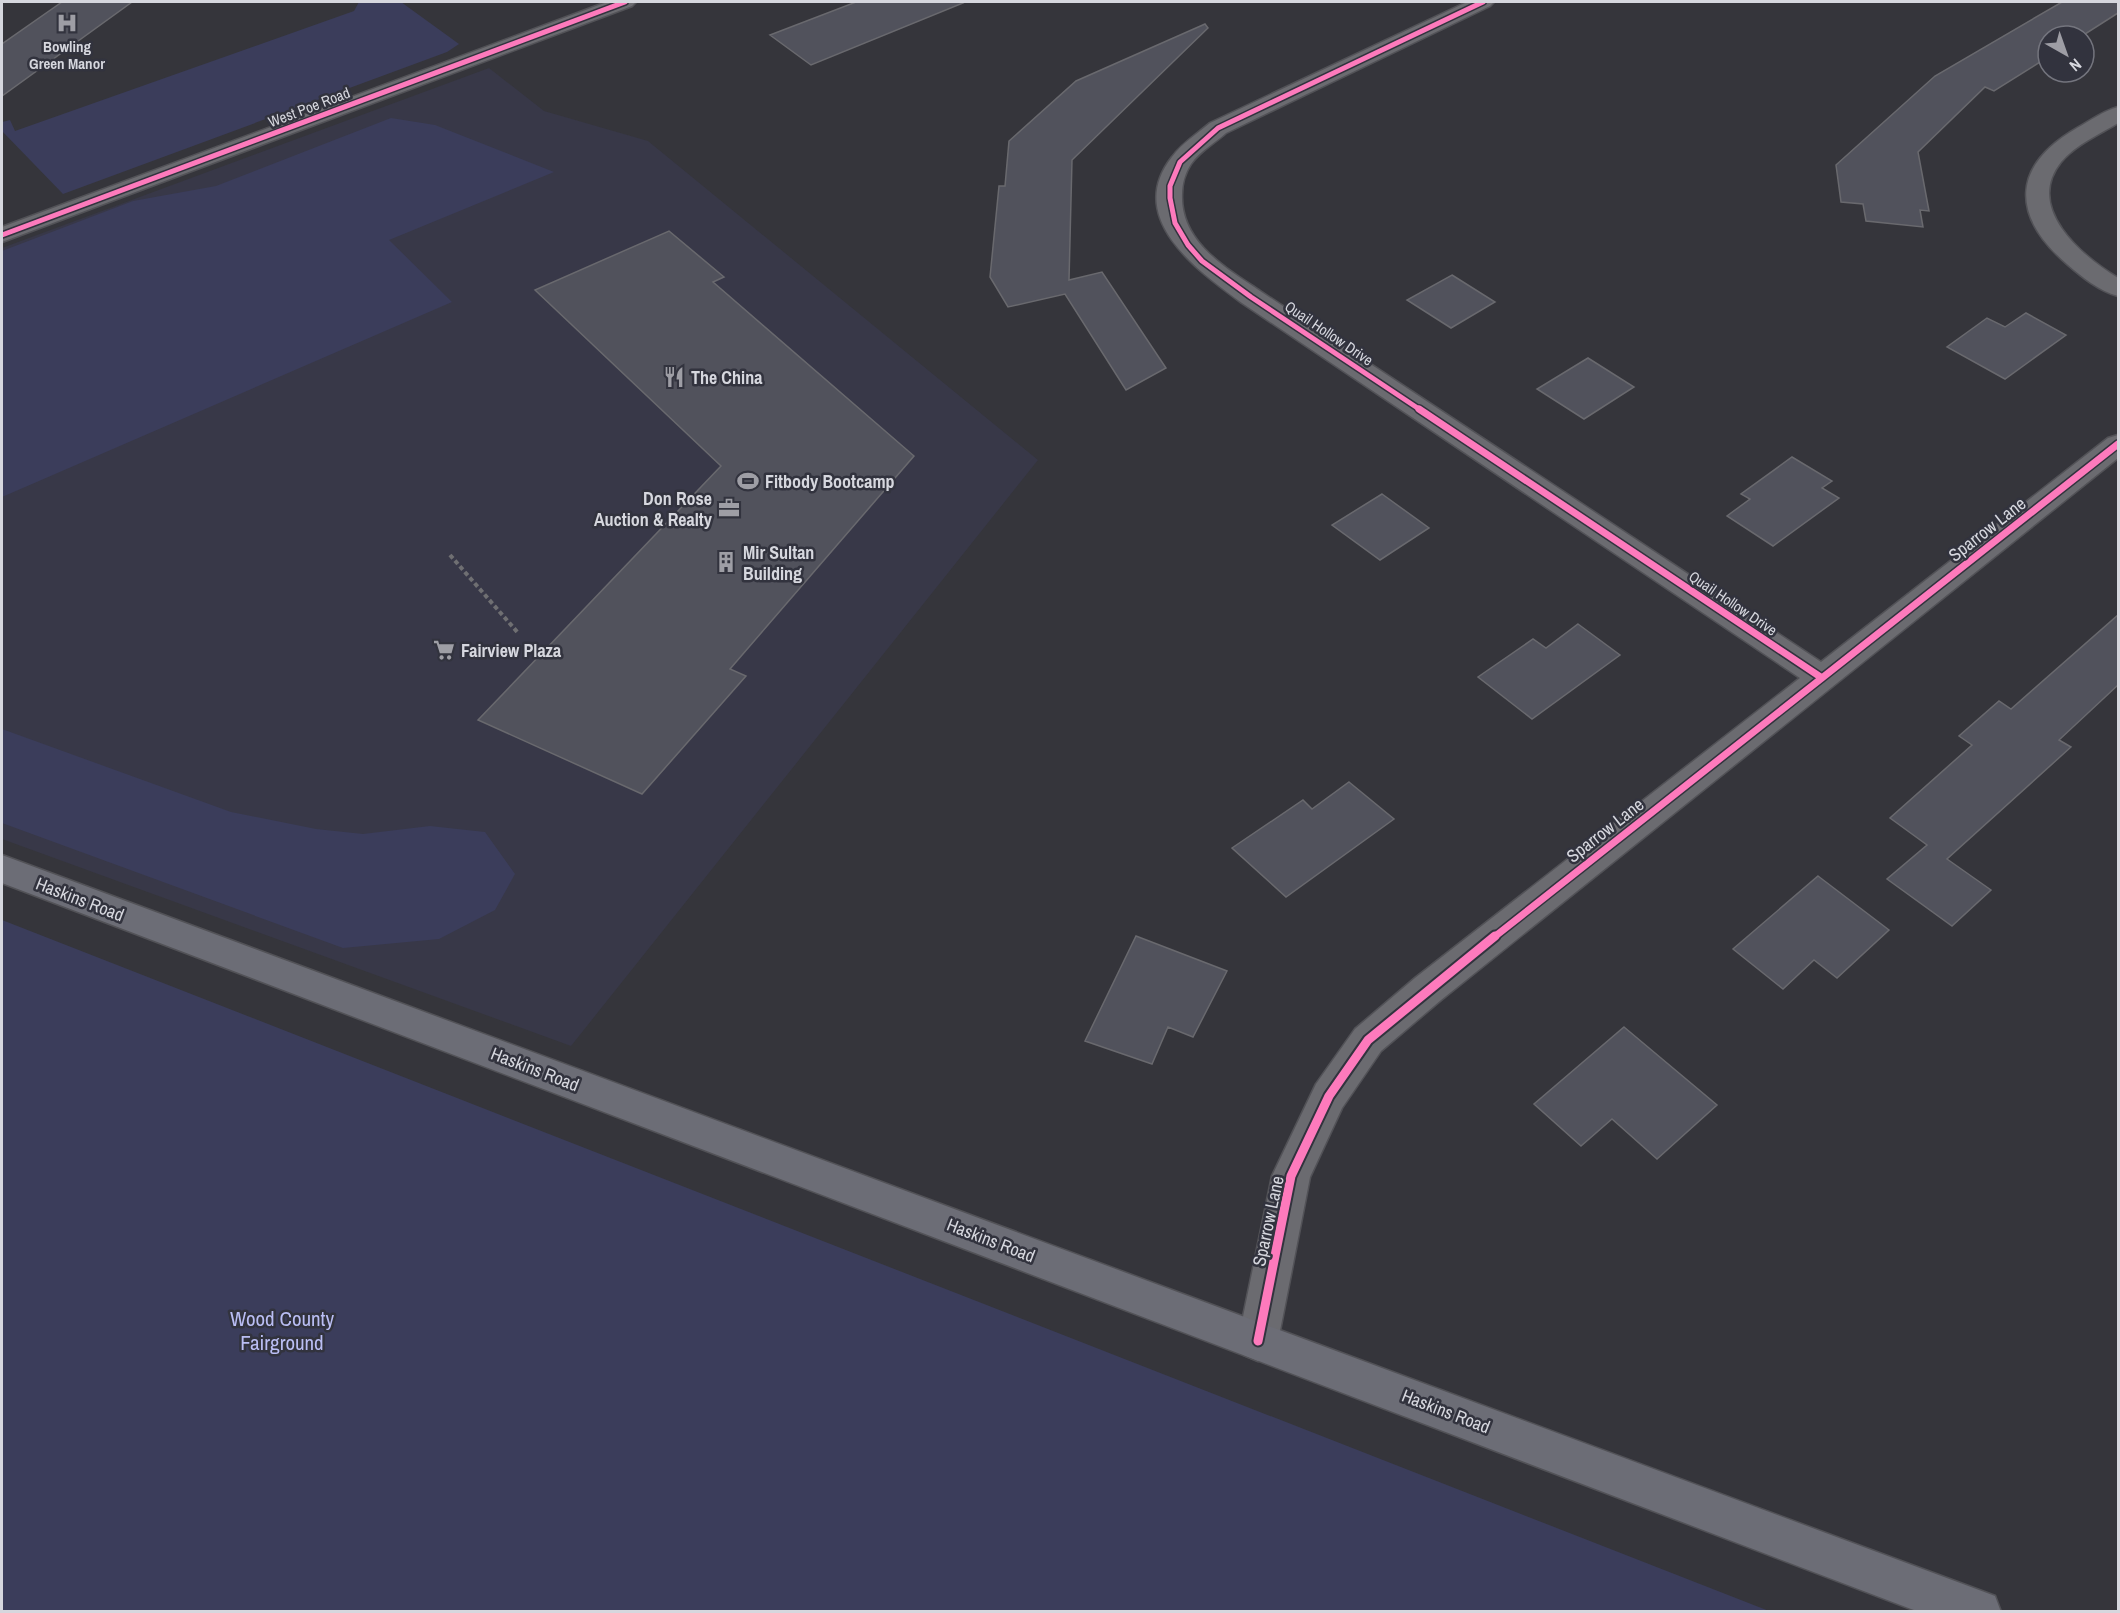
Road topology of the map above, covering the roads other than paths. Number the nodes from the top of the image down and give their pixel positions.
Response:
1 (626, 2) edge
2 (1483, 2) edge
3 (2118, 114) edge
4 (2, 235) edge
5 (2118, 288) edge
6 (2118, 444) edge
7 (1822, 678) junction
8 (2, 869) edge
9 (1258, 1341) junction
10 (1980, 1611) edge

1 - 4 street, West Poe Road
2 - 7 street, Quail Hollow Drive
3 - 5 street
6 - 7 street, Sparrow Lane
7 - 9 street, Sparrow Lane
8 - 9 main road, Haskins Road
9 - 10 main road, Haskins Road

